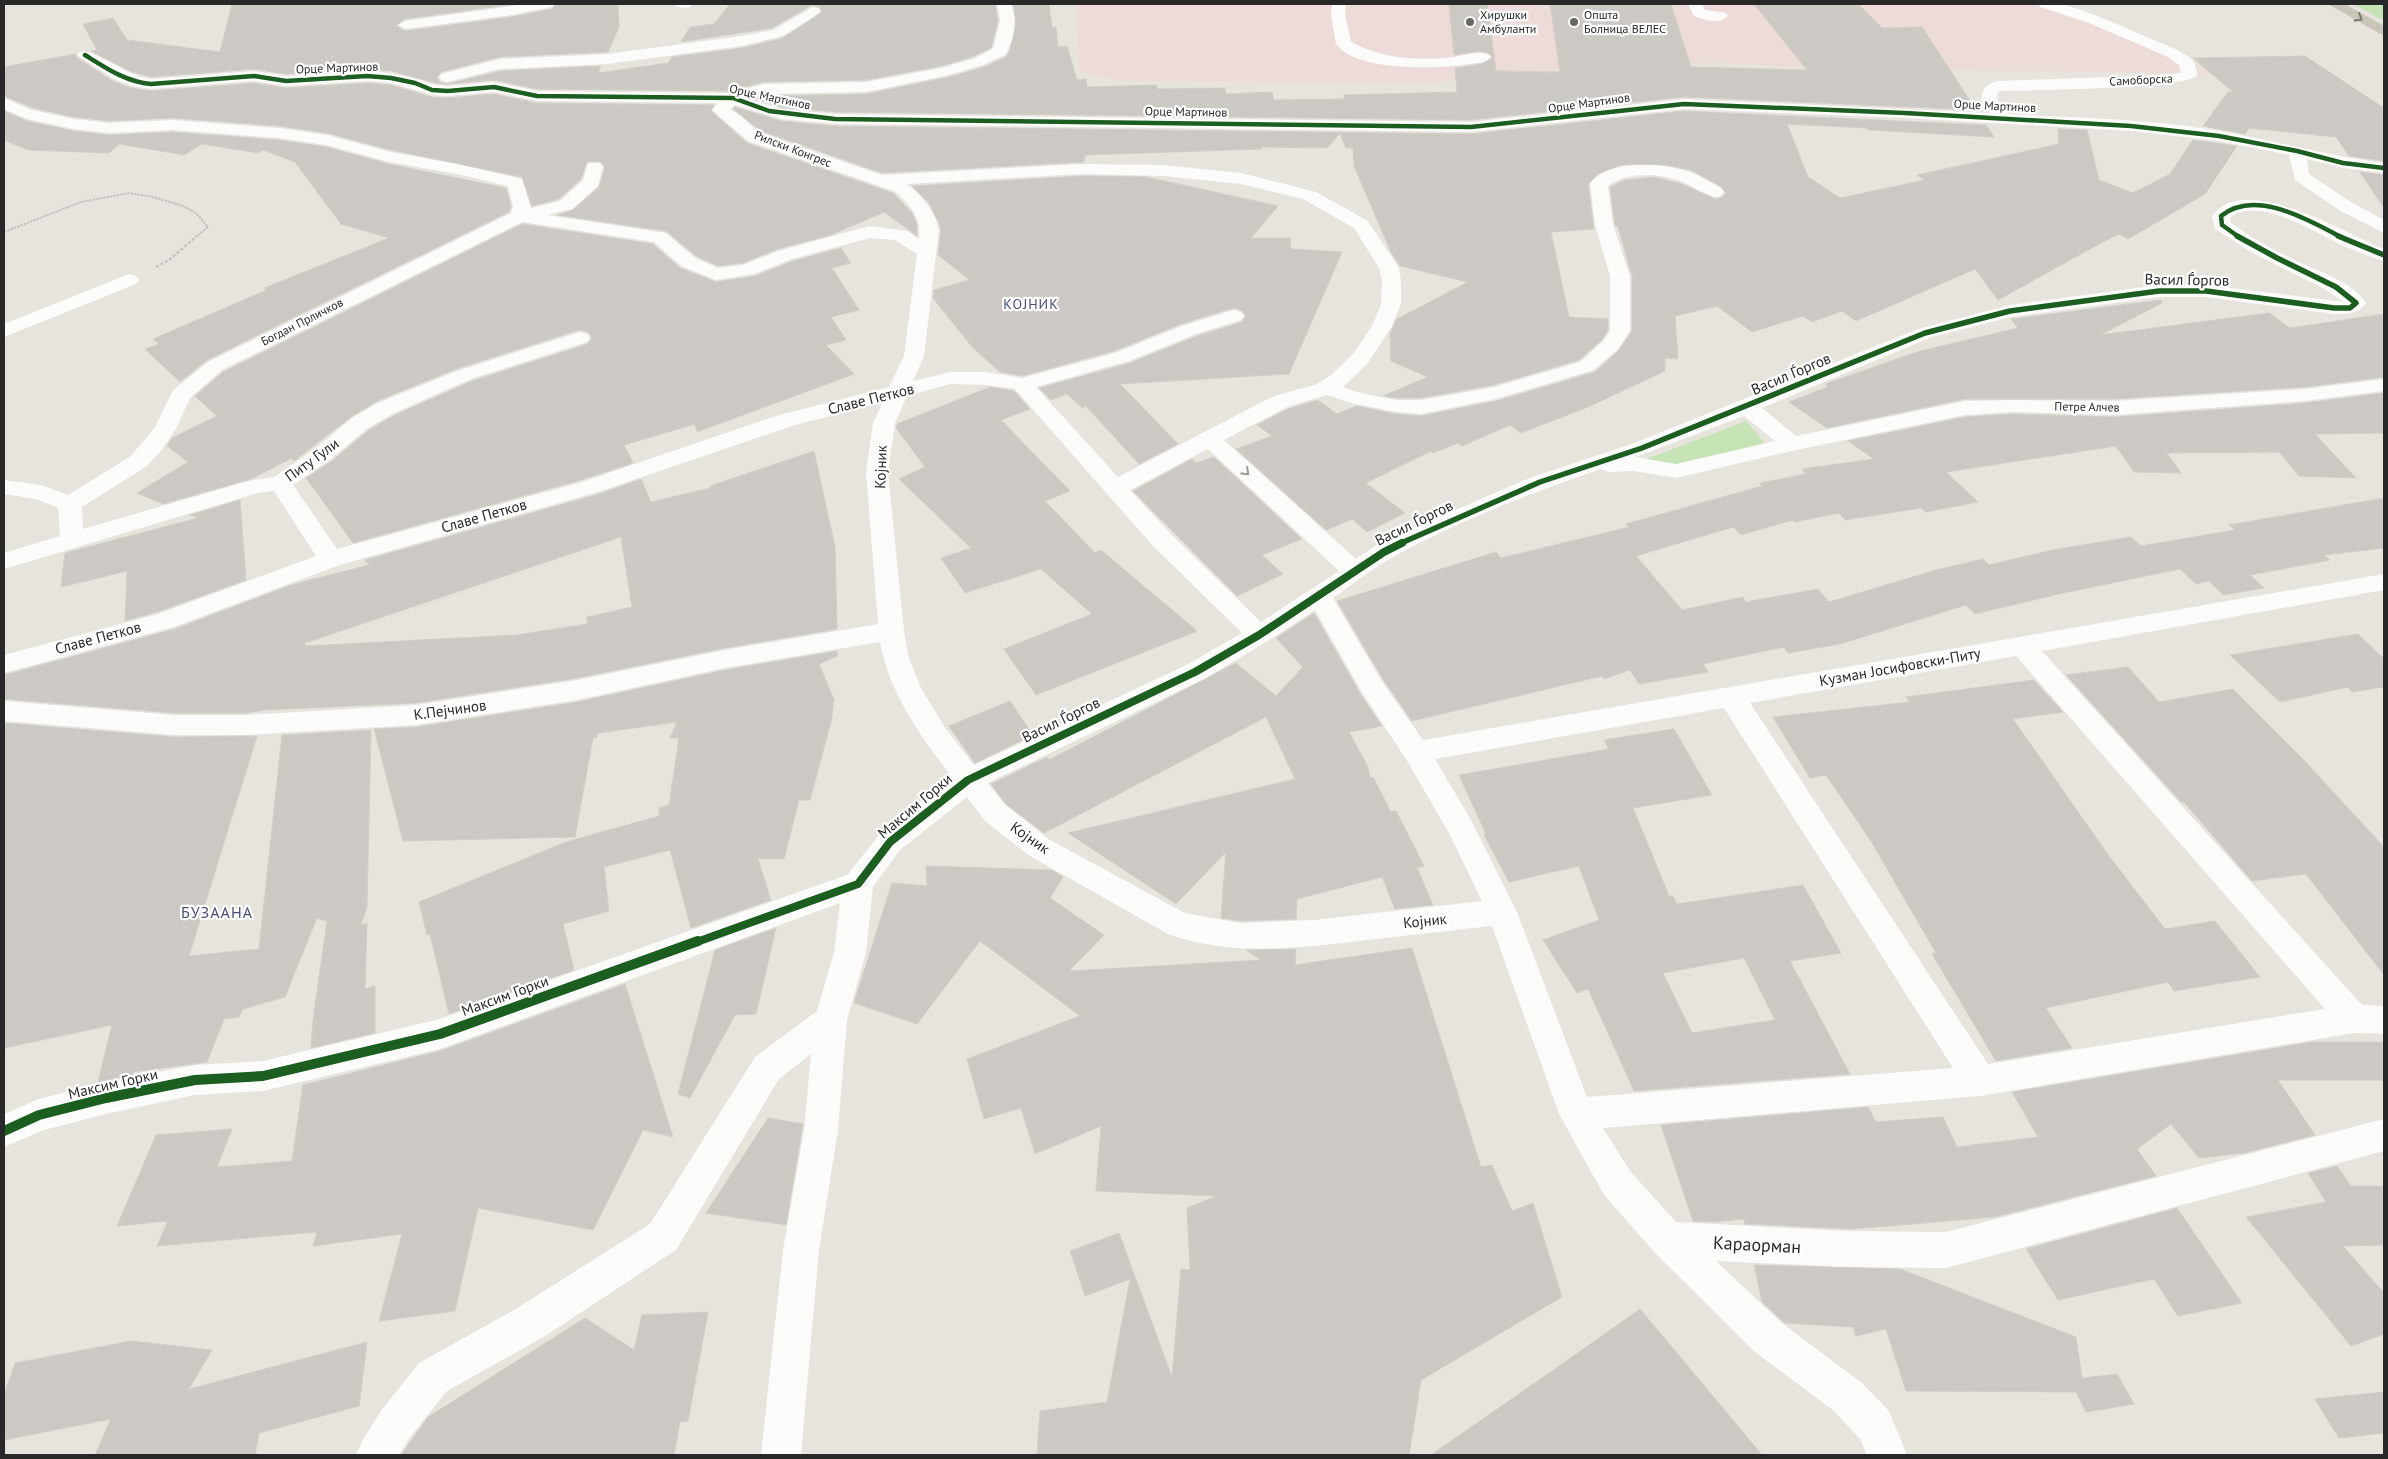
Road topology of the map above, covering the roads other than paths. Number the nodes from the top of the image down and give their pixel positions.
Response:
1 (547, 4) edge
2 (682, 4) edge
3 (688, 4) edge
4 (1004, 4) edge
5 (1339, 4) edge
6 (1696, 4) edge
7 (2045, 4) edge
8 (2335, 4) edge
9 (1717, 10) edge
10 (813, 11) dead end
11 (405, 25) dead end
12 (2384, 32) edge
13 (85, 55) dead end
14 (1483, 57) dead end
15 (415, 83) junction
16 (733, 98) junction
17 (4, 104) edge
18 (2003, 117) junction
19 (2297, 151) junction
20 (594, 167) dead end
21 (2384, 168) edge
22 (883, 180) junction
23 (1715, 192) dead end
24 (520, 216) junction
25 (2384, 227) edge
26 (928, 253) junction
27 (2384, 255) edge
28 (129, 280) road end
29 (1234, 316) dead end
30 (4, 331) edge
31 (580, 338) dead end
32 (1022, 384) junction
33 (2384, 385) edge
34 (1327, 388) junction
35 (897, 393) junction
36 (1747, 408) junction
37 (1210, 439) junction
38 (1792, 444) junction
39 (1589, 466) junction
40 (280, 483) junction
41 (4, 486) edge
42 (1115, 488) junction
43 (70, 504) junction
44 (72, 540) junction
45 (331, 560) junction
46 (4, 561) edge
47 (1354, 571) junction
48 (2384, 582) edge
49 (1318, 594) junction
50 (891, 630) junction
51 (1259, 635) junction
52 (2022, 646) junction
53 (4, 664) edge
54 (1731, 696) junction
55 (4, 711) edge
56 (1416, 752) junction
57 (968, 780) junction
58 (858, 884) junction
59 (1502, 912) junction
60 (2369, 1019) edge
61 (830, 1020) junction
62 (1980, 1082) junction
63 (1576, 1114) junction
64 (4, 1131) edge
65 (2384, 1135) edge
66 (1668, 1240) junction
67 (376, 1455) edge
68 (781, 1455) edge
69 (1888, 1455) edge

1 - 11 street
2 - 3 street
4 - 16 street
5 - 14 street
6 - 9 street
7 - 18 street, Самоборска
8 -> 12 main road
10 - 15 street
13 - 15 street, Орце Мартинов
15 - 16 street, Орце Мартинов
16 - 18 street, Орце Мартинов
16 - 22 street, Рилски Конгрес
17 - 24 street
18 - 19 street, Орце Мартинов
19 - 21 street
19 - 25 street
20 - 24 street, Богдан Прличков
22 - 26 street, Рилски Конгрес
22 - 34 street
23 - 34 street
24 - 26 street
24 - 43 street, Богдан Прличков
26 - 35 street, Рилски Конгрес
27 - 36 street, Васил Ѓоргов
28 - 30 street
29 - 32 street
31 - 40 street, Питу Гули
32 - 35 street, Славе Петков
32 - 42 street
33 - 38 street, Петре Алчев
34 - 37 street
35 - 45 street, Славе Петков
35 - 50 street, Којник
36 - 38 street
36 - 39 street, Васил Ѓоргов
37 - 42 street
37 -> 47 street
38 - 39 street, Петре Алчев
39 - 47 street, Васил Ѓоргов
40 - 44 street, Питу Гули
40 - 45 street
41 - 43 street
42 - 51 street
43 - 44 street
44 - 46 street, Питу Гули
45 - 53 street, Славе Петков
47 - 49 street, Васил Ѓоргов
48 - 52 street, Кузман Јосифовски-Питу
49 - 51 street, Васил Ѓоргов
49 - 56 street
50 - 55 street, К.Пејчинов
50 - 57 street, Којник
51 - 57 street, Васил Ѓоргов
52 - 54 street, Кузман Јосифовски-Питу
52 - 60 street
54 - 56 street, Кузман Јосифовски-Питу
54 - 62 street
56 - 59 street
57 - 58 street, Максим Горки
57 - 59 street, Којник
58 - 61 street
58 - 64 street, Максим Горки
59 - 63 street
60 - 62 street
61 - 67 street
61 - 68 street
62 - 63 street
63 - 66 street
65 - 66 street, Караорман
66 - 69 street

